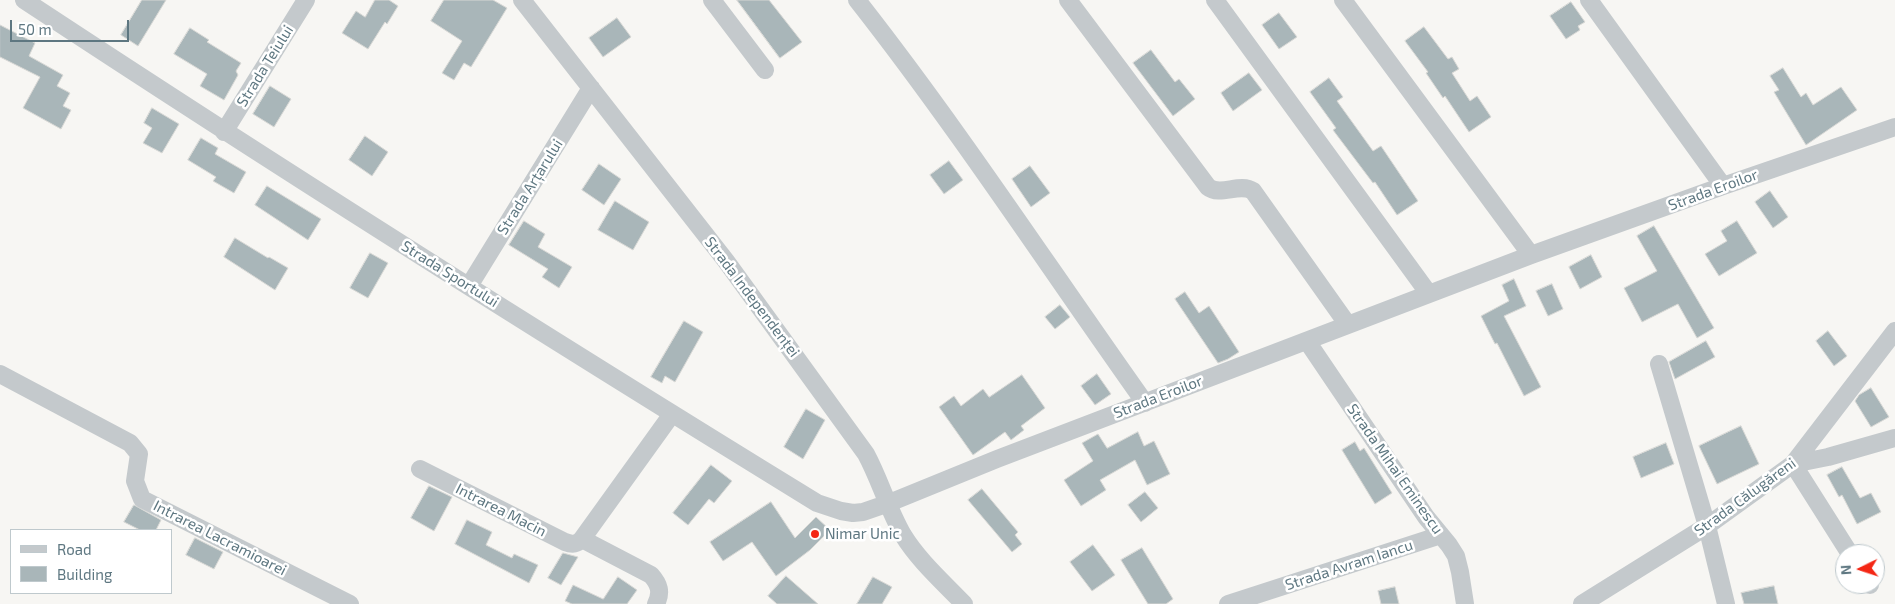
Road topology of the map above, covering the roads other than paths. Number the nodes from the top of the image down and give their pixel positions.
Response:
1 (24, 0) edge
2 (306, 0) edge
3 (522, 0) edge
4 (712, 0) edge
5 (857, 0) edge
6 (1068, 0) edge
7 (1215, 0) edge
8 (1343, 0) edge
9 (1589, 0) edge
10 (765, 70) dead end
11 (591, 88) junction
12 (1895, 127) edge
13 (224, 132) junction
14 (1723, 186) junction
15 (1531, 255) junction
16 (469, 286) junction
17 (1429, 294) junction
18 (1348, 325) junction
19 (1895, 331) edge
20 (1307, 341) junction
21 (1659, 364) dead end
22 (0, 374) edge
23 (1145, 403) junction
24 (672, 414) junction
25 (1895, 438) edge
26 (1794, 464) junction
27 (420, 469) dead end
28 (889, 504) junction
29 (1707, 526) junction
30 (1441, 535) junction
31 (582, 538) junction
32 (1844, 544) edge
33 (350, 604) edge
34 (656, 604) edge
35 (964, 604) edge
36 (1228, 604) edge
37 (1465, 604) edge
38 (1582, 604) edge
39 (1726, 604) edge

1 - 13 street, Strada Sportului
2 - 13 street, Strada Teiului
3 - 11 street, Strada Independenței
4 - 10 street
5 - 23 street
6 - 18 street
7 - 17 street
8 - 15 street
9 - 14 street
11 - 16 street, Strada Arțarului
11 - 28 street, Strada Independenței
12 - 14 street, Strada Eroilor
13 - 16 street, Strada Sportului
14 - 15 street, Strada Eroilor
15 - 17 street, Strada Eroilor
16 - 24 street, Strada Sportului
17 - 18 street, Strada Eroilor
18 - 20 street, Strada Eroilor
19 - 26 street, Strada Călugăreni
20 - 23 street, Strada Eroilor
20 - 30 street, Strada Mihai Eminescu
21 - 29 street
22 - 33 street, Intrarea Lacramioarei
23 - 28 street, Strada Eroilor
24 - 28 street, Strada Sportului
24 - 31 street
25 - 26 street
26 - 29 street, Strada Călugăreni
26 - 32 street
27 - 31 street, Intrarea Macin
28 - 35 street, Strada Independenței
29 - 38 street, Strada Călugăreni
29 - 39 street
30 - 36 street, Strada Avram Iancu
30 - 37 street, Strada Mihai Eminescu
31 - 34 street

